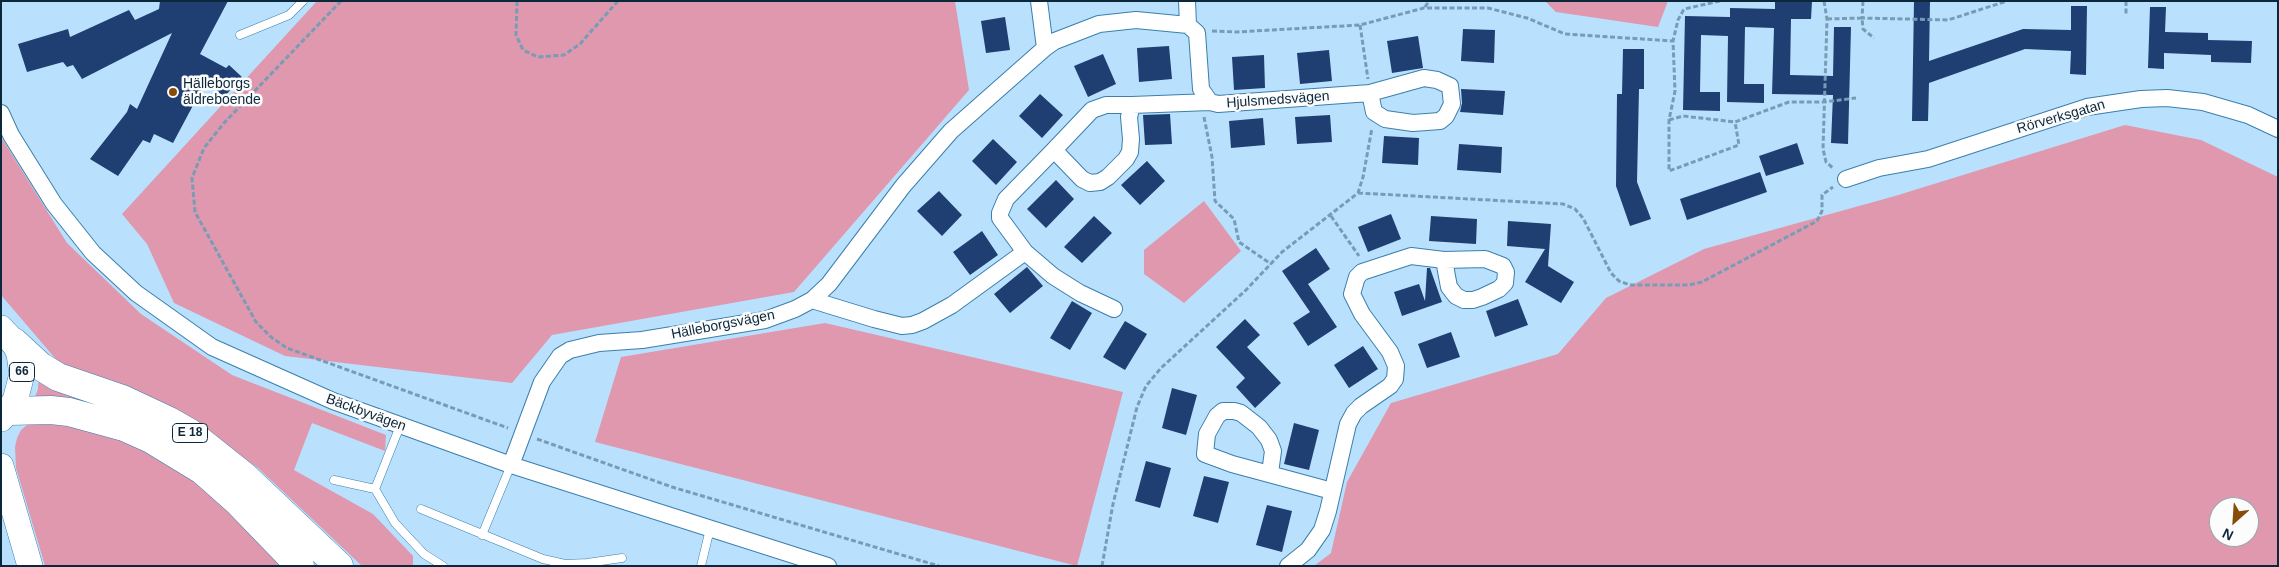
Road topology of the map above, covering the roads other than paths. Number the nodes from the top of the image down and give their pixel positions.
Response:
1 (303, 1) edge
2 (1039, 1) edge
3 (1187, 1) edge
4 (1193, 29) junction
5 (240, 35) dead end
6 (1045, 48) junction
7 (1370, 93) junction
8 (1210, 102) junction
9 (1132, 105) junction
10 (1, 113) edge
11 (2278, 129) edge
12 (1054, 150) junction
13 (1846, 179) road end
14 (1025, 252) junction
15 (1444, 260) dead end
16 (812, 300) junction
17 (1114, 309) dead end
18 (7, 335) edge
19 (4, 418) edge
20 (400, 426) junction
21 (511, 465) junction
22 (1, 466) edge
23 (1270, 473) junction
24 (334, 480) dead end
25 (375, 489) junction
26 (1332, 491) junction
27 (421, 509) dead end
28 (710, 529) junction
29 (482, 535) junction
30 (622, 558) dead end
31 (30, 566) edge
32 (300, 566) edge
33 (339, 566) edge
34 (443, 566) edge
35 (701, 566) edge
36 (828, 566) edge
37 (1288, 566) edge

1 - 5 lane
2 - 6 street
3 - 4 street
4 - 6 street, Hälleborgsvägen
4 - 8 street, Hjulsmedsvägen
6 - 16 street, Hälleborgsvägen
7 - 7 street, Hjulsmedsvägen
7 - 8 street, Hjulsmedsvägen
8 - 9 street
9 - 12 street
9 - 12 street
10 - 20 street, Bäckbyvägen
11 - 13 street, Rörverksgatan
12 - 14 street
14 - 16 street
14 - 17 street
15 - 26 street
16 - 21 street, Hälleborgsvägen
18 - 19 main road, 66
18 - 33 highway, E 18
19 - 32 highway, E 18
20 - 21 street, Bäckbyvägen
20 - 25 lane
21 - 28 street, Bäckbyvägen
21 - 29 lane
22 - 31 main road
23 - 23 street
23 - 26 street
24 - 25 lane
25 - 34 lane
26 - 37 street
27 - 29 lane
28 - 35 lane
28 - 36 street, Bäckbyvägen
29 - 30 lane

